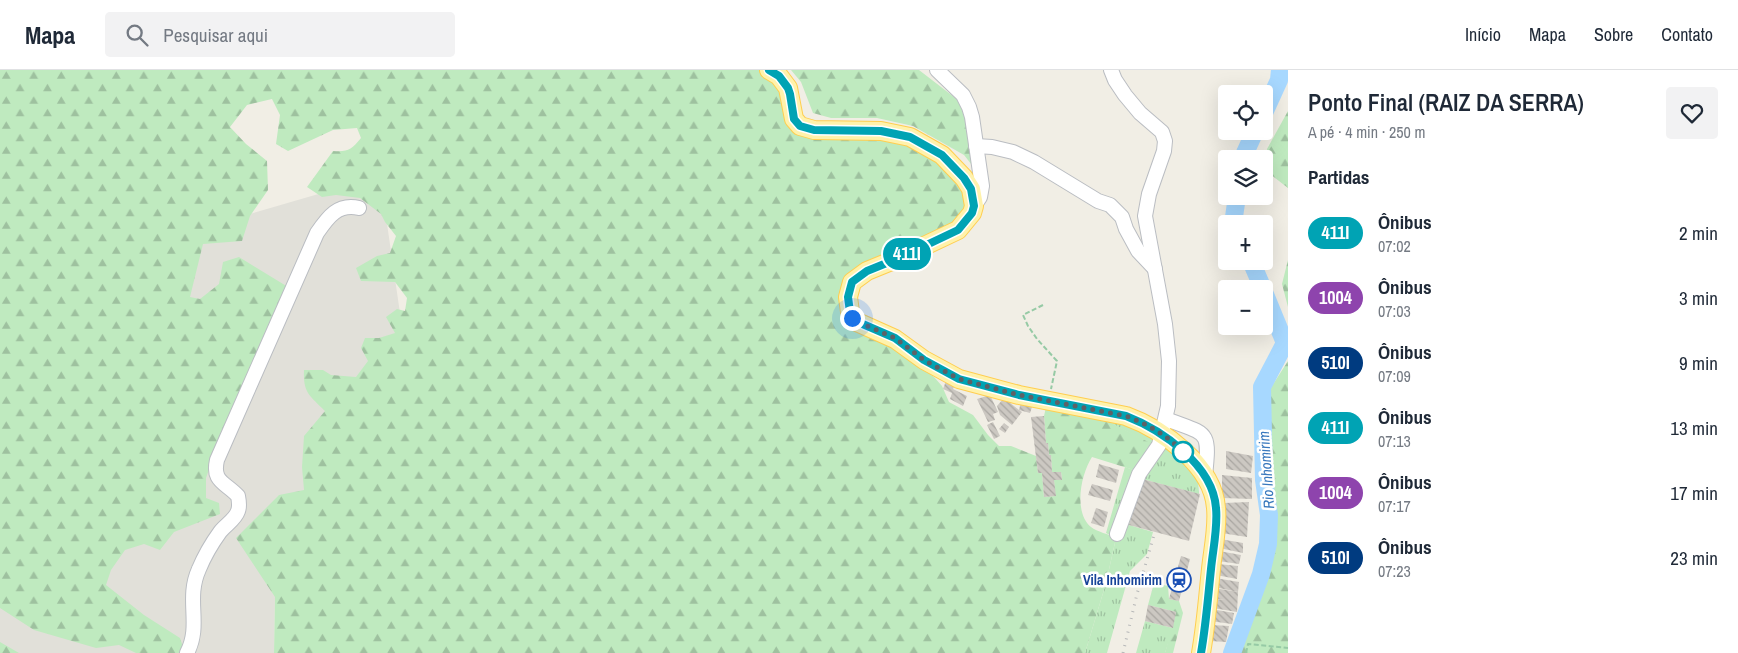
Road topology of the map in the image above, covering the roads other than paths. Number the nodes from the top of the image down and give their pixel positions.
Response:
1 (769, 70) edge
2 (937, 70) edge
3 (1111, 70) edge
4 (976, 146) junction
5 (974, 206) junction
6 (359, 208) dead end
7 (1155, 270) junction
8 (1164, 426) junction
9 (1205, 476) junction
10 (1117, 534) dead end
11 (188, 653) edge
12 (1200, 653) edge

1 - 5 main road
2 - 4 street
3 - 7 street
4 - 5 street
4 - 7 street
5 - 8 main road
6 - 11 street
7 - 8 street
8 - 9 main road
8 - 9 street
8 - 10 street
9 - 12 main road

